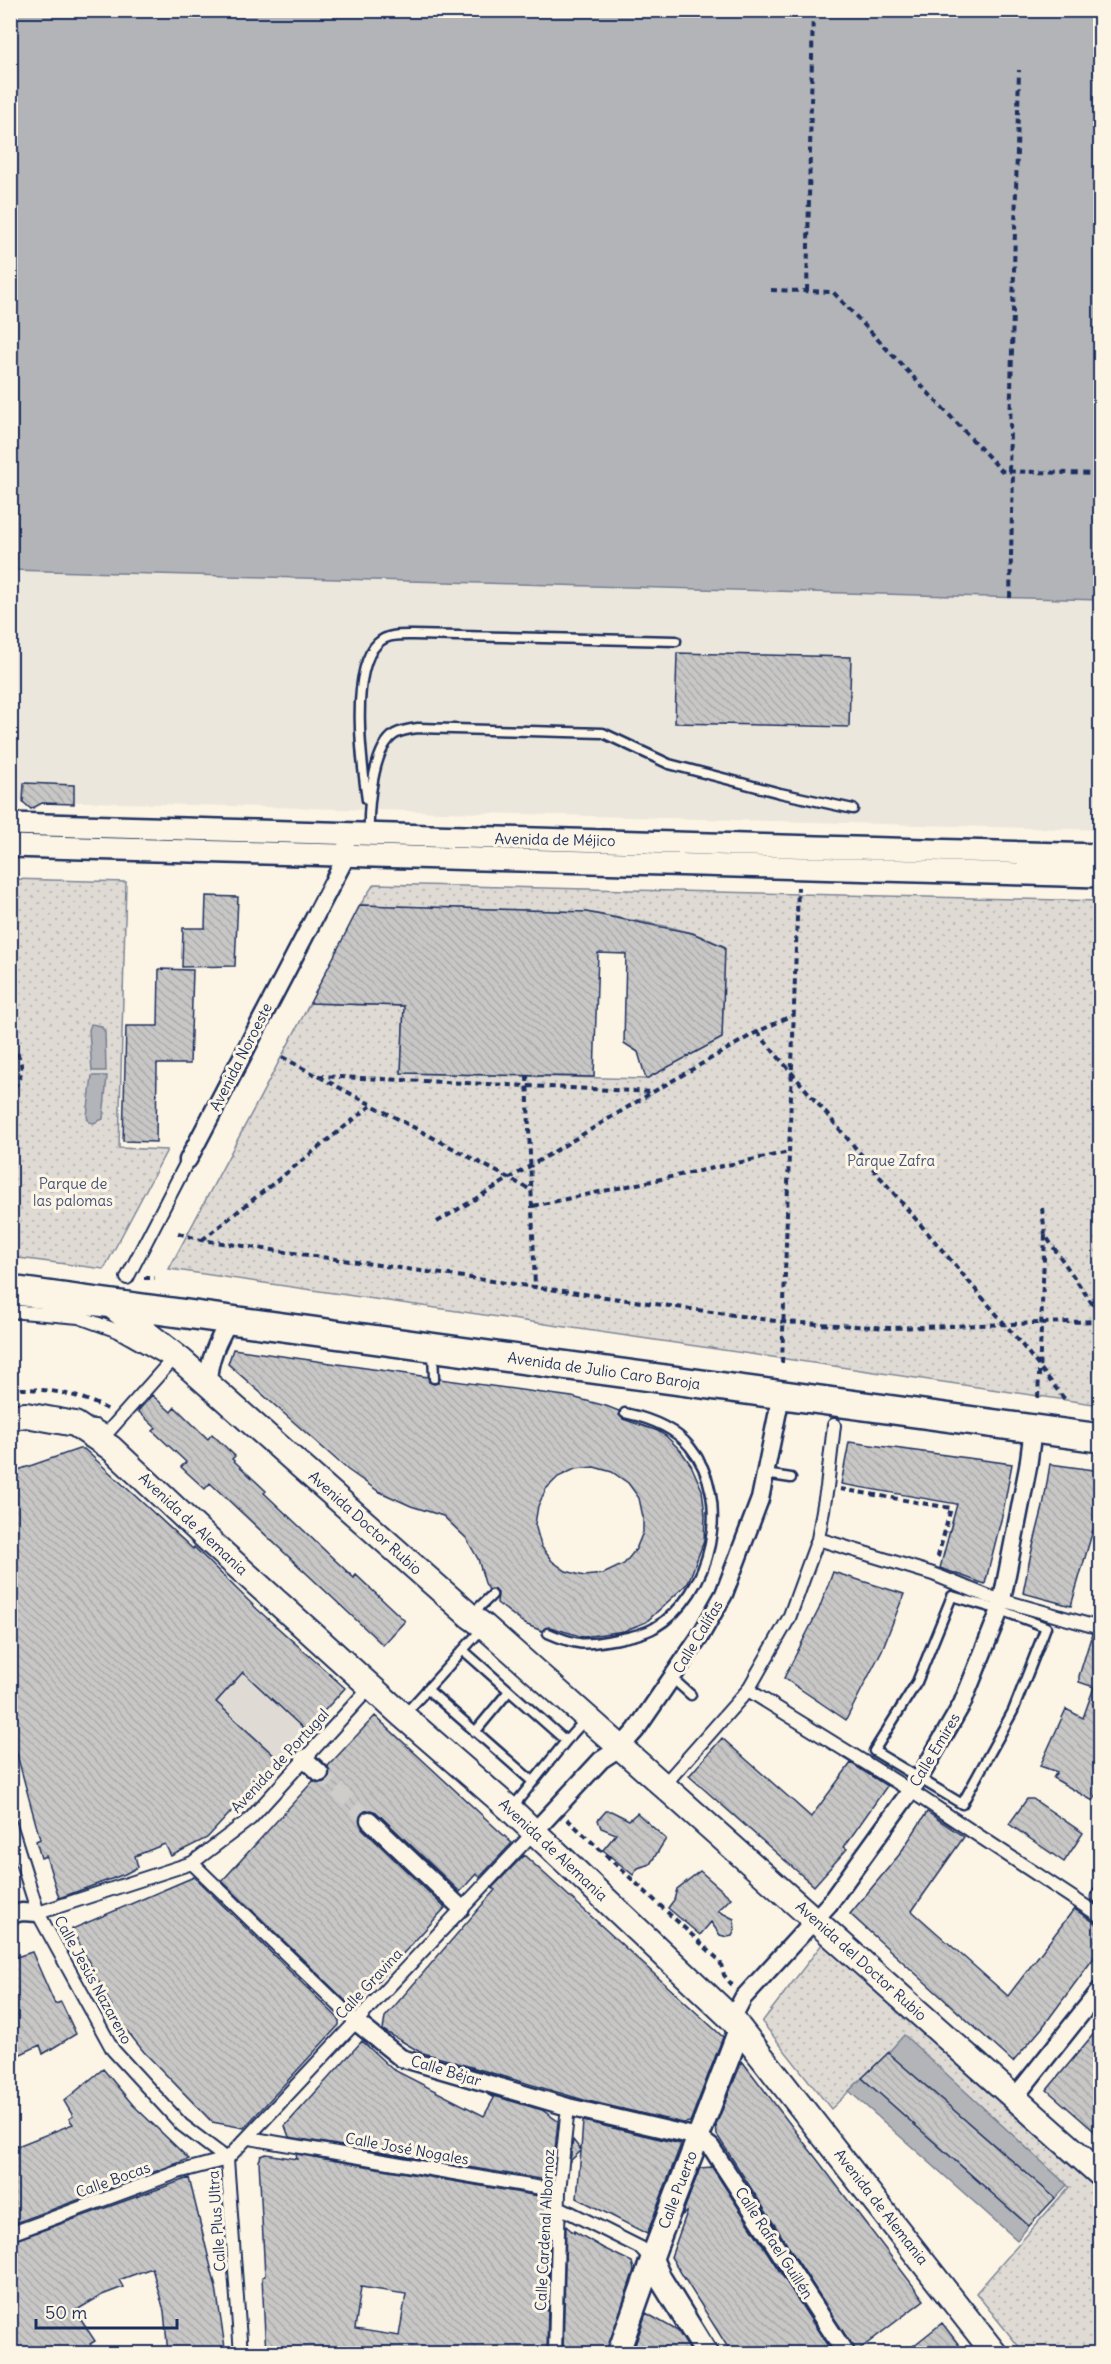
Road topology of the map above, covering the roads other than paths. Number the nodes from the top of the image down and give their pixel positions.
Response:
1 (676, 641) dead end
2 (368, 805) junction
3 (853, 809) dead end
4 (10, 824) edge
5 (346, 835) junction
6 (369, 835) junction
7 (10, 846) edge
8 (1101, 855) edge
9 (346, 857) junction
10 (1101, 876) edge
11 (188, 1160) joint
12 (127, 1278) dead end
13 (10, 1290) edge
14 (107, 1302) junction
15 (10, 1311) edge
16 (230, 1319) junction
17 (433, 1347) junction
18 (434, 1378) dead end
19 (208, 1384) junction
20 (781, 1396) junction
21 (10, 1409) edge
22 (625, 1413) dead end
23 (10, 1417) edge
24 (834, 1425) dead end
25 (1034, 1429) junction
26 (1101, 1438) edge
27 (765, 1474) junction
28 (791, 1478) dead end
29 (818, 1539) junction
30 (492, 1595) dead end
31 (1001, 1605) junction
32 (477, 1621) junction
33 (1101, 1628) edge
34 (548, 1633) dead end
35 (463, 1650) junction
36 (672, 1678) junction
37 (370, 1686) junction
38 (426, 1689) junction
39 (748, 1690) junction
40 (509, 1691) junction
41 (691, 1695) dead end
42 (403, 1716) junction
43 (587, 1718) junction
44 (476, 1732) junction
45 (566, 1741) junction
46 (621, 1747) junction
47 (304, 1758) junction
48 (320, 1773) tunnel mouth
49 (533, 1782) junction
50 (664, 1785) junction
51 (915, 1785) junction
52 (510, 1809) junction
53 (369, 1820) tunnel mouth
54 (10, 1824) edge
55 (534, 1832) junction
56 (192, 1863) junction
57 (1101, 1890) edge
58 (1101, 1900) edge
59 (461, 1908) junction
60 (39, 1913) junction
61 (10, 1915) edge
62 (1101, 1916) edge
63 (814, 1920) junction
64 (1101, 1990) edge
65 (355, 2020) junction
66 (736, 2024) junction
67 (1015, 2097) junction
68 (568, 2108) junction
69 (698, 2137) junction
70 (249, 2138) junction
71 (227, 2159) junction
72 (1101, 2174) edge
73 (559, 2191) junction
74 (559, 2207) junction
75 (10, 2234) edge
76 (652, 2260) junction
77 (242, 2354) edge
78 (555, 2354) edge
79 (618, 2354) edge
80 (707, 2354) edge
81 (846, 2354) edge
82 (995, 2354) edge

1 - 2 lane
2 - 3 lane
2 - 6 lane
4 - 5 street, Avenida de Méjico
5 - 6 street, Avenida de Méjico
5 - 9 street, Avenida Noroeste
6 - 8 street, Avenida de Méjico
7 - 9 street, Avenida de Méjico
9 - 10 street, Avenida de Méjico
9 - 11 street, Avenida Noroeste
11 - 12 street, Avenida Noroeste
13 - 14 main road, Avenida de Julio Caro Baroja
14 - 16 main road, Avenida de Julio Caro Baroja
14 - 19 main road, Avenida Doctor Rubio
15 - 21 street
16 - 17 main road, Avenida de Julio Caro Baroja
16 - 19 street
17 - 18 lane
17 - 20 main road, Avenida de Julio Caro Baroja
19 - 32 main road, Avenida Doctor Rubio
20 - 25 main road, Avenida de Julio Caro Baroja
20 - 27 street, Calle Califas
22 - 34 lane
23 - 37 main road, Avenida de Alemania
24 - 29 street
25 - 26 main road, Avenida de Julio Caro Baroja
25 - 31 street, Calle Emires
27 - 28 lane
27 - 36 street, Calle Califas
29 - 31 street
29 - 39 street
30 - 32 lane
31 - 33 street
31 - 51 street, Calle Emires
31 - 51 lane
31 - 51 lane
32 - 35 lane
32 - 43 main road, Avenida Doctor Rubio
35 - 38 lane
35 - 40 lane
36 - 41 lane
36 - 46 street, Calle Califas
37 - 42 main road, Avenida de Alemania
37 - 47 street, Avenida de Portugal
38 - 42 lane
38 - 44 lane
39 - 50 street
39 - 51 street
40 - 44 lane
40 - 45 lane
42 - 52 main road, Avenida de Alemania
43 - 45 lane
43 - 46 main road, Avenida Doctor Rubio
44 - 49 lane
45 - 49 lane
46 - 50 main road, Avenida del Doctor Rubio
46 - 55 street, Calle Califas
47 - 48 street
47 - 56 street, Avenida de Portugal
49 - 52 lane
50 - 63 main road, Avenida del Doctor Rubio
51 - 62 street
51 - 63 street, Calle Emires
52 - 55 main road, Avenida de Alemania
53 - 59 street
54 - 60 street, Calle Jesús Nazareno
55 - 59 street, Calle Gravina
55 - 66 main road, Avenida de Alemania
56 - 60 street, Avenida de Portugal
56 - 65 street, Calle Béjar
57 - 58 lane
59 - 65 street, Calle Gravina
60 - 61 street
60 - 71 street, Calle Jesús Nazareno
63 - 66 street, Calle Emires
63 - 67 main road, Avenida del Doctor Rubio
64 - 67 street
65 - 68 street, Calle Béjar
65 - 70 street, Calle Gravina
66 - 69 street, Calle Puerto
66 - 82 main road, Avenida de Alemania
67 - 72 main road, Avenida del Doctor Rubio
68 - 69 street, Calle Béjar
68 - 73 street, Calle Cardenal Albornoz
69 - 76 street, Calle Puerto
69 - 81 street, Calle Rafael Guillén
70 - 71 street, Calle Gravina
70 - 73 street, Calle José Nogales
71 - 75 street, Calle Bocas
71 - 77 street, Calle Plus Ultra
73 - 74 street, Calle Cardenal Albornoz
74 - 76 street
74 - 78 street, Calle Cardenal Albornoz
76 - 79 street, Calle Puerto
76 - 80 street

